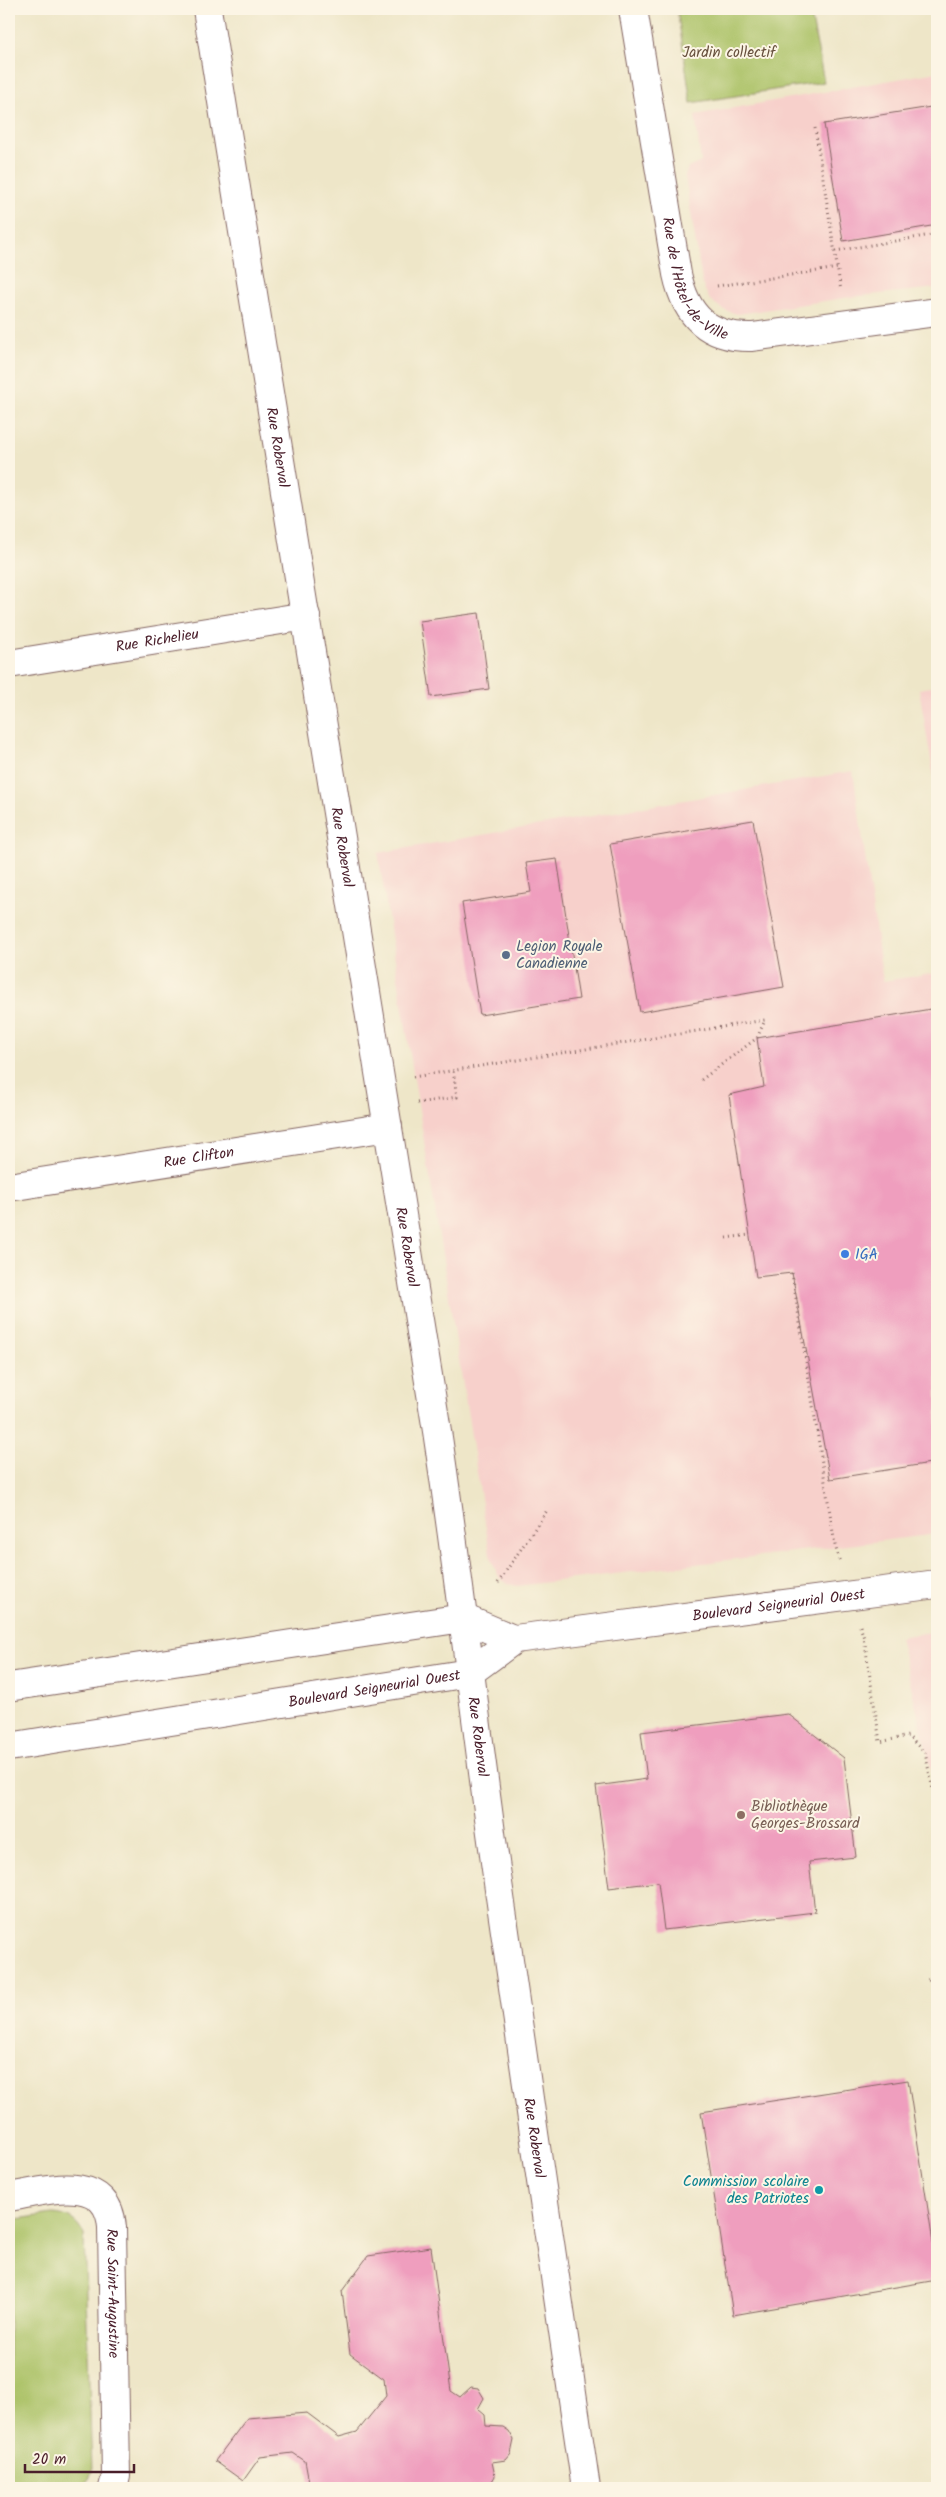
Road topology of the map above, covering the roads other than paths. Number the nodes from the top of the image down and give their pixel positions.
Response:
1 (207, 9) edge
2 (634, 9) edge
3 (937, 312) edge
4 (306, 616) junction
5 (9, 664) edge
6 (388, 1127) junction
7 (9, 1186) edge
8 (937, 1584) edge
9 (463, 1618) junction
10 (513, 1639) junction
11 (469, 1674) junction
12 (9, 1687) edge
13 (9, 1747) edge
14 (9, 2197) edge
15 (113, 2488) edge
16 (586, 2488) edge

1 - 4 street, Rue Roberval
2 - 3 street, Rue de l'Hôtel-de-Ville
4 - 5 street, Rue Richelieu
4 - 6 street, Rue Roberval
6 - 7 street, Rue Clifton
6 - 9 street, Rue Roberval
8 - 10 street, Boulevard Seigneurial Ouest
9 - 10 street
9 - 11 street, Rue Roberval
9 - 12 street
10 - 11 street, Boulevard Seigneurial Ouest
11 - 13 street, Boulevard Seigneurial Ouest
11 - 16 street, Rue Roberval
14 - 15 street, Rue Saint-Augustine

